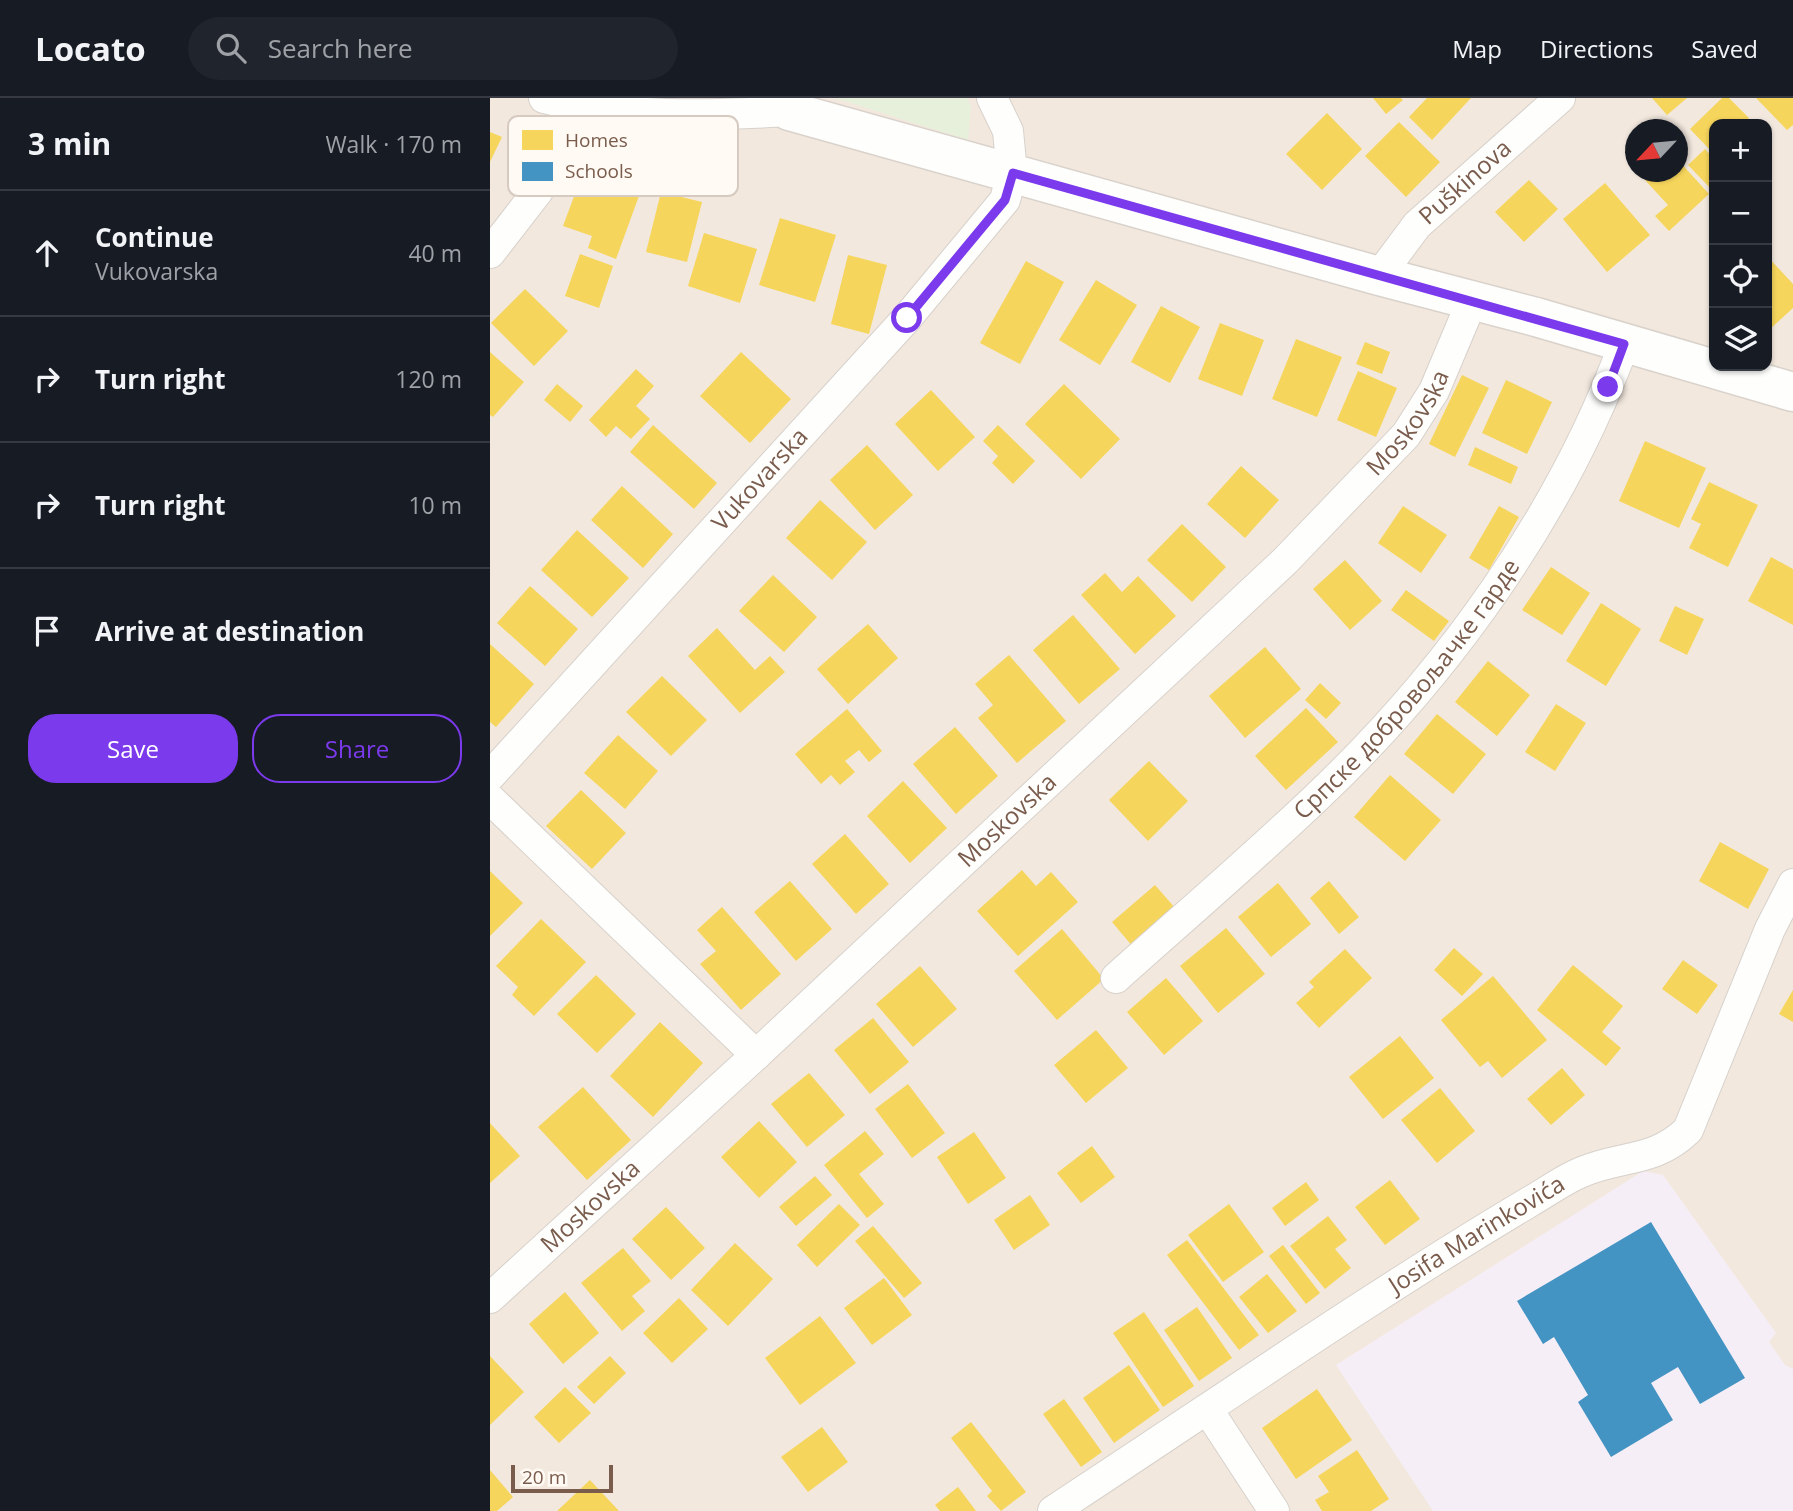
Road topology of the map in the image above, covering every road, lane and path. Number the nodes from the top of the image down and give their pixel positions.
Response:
1 (544, 98) edge
2 (992, 98) edge
3 (1560, 98) edge
4 (781, 104) edge
5 (576, 106) junction
6 (572, 116) edge
7 (695, 116) edge
8 (713, 116) edge
9 (1013, 173) junction
10 (534, 196) edge
11 (490, 253) edge
12 (1379, 276) junction
13 (1472, 301) junction
14 (1624, 344) junction
15 (1793, 392) edge
16 (490, 776) edge
17 (490, 799) edge
18 (1793, 884) edge
19 (1116, 978) dead end
20 (756, 1055) junction
21 (490, 1298) edge
22 (1208, 1410) junction
23 (1053, 1511) edge
24 (1274, 1511) edge

1 - 5 street
2 - 9 street
3 - 12 street, Puškinova
4 - 8 street
4 - 9 main road
5 - 6 street
5 - 7 street
9 - 12 main road
9 - 16 street, Vukovarska
10 - 11 street
12 - 13 main road
13 - 14 main road
13 - 20 street, Moskovska
14 - 15 main road
14 - 19 street, Српске добровољачке гарде
17 - 20 street
18 - 22 street, Josifa Marinkovića
20 - 21 street, Moskovska
22 - 23 street, Josifa Marinkovića
22 - 24 street

